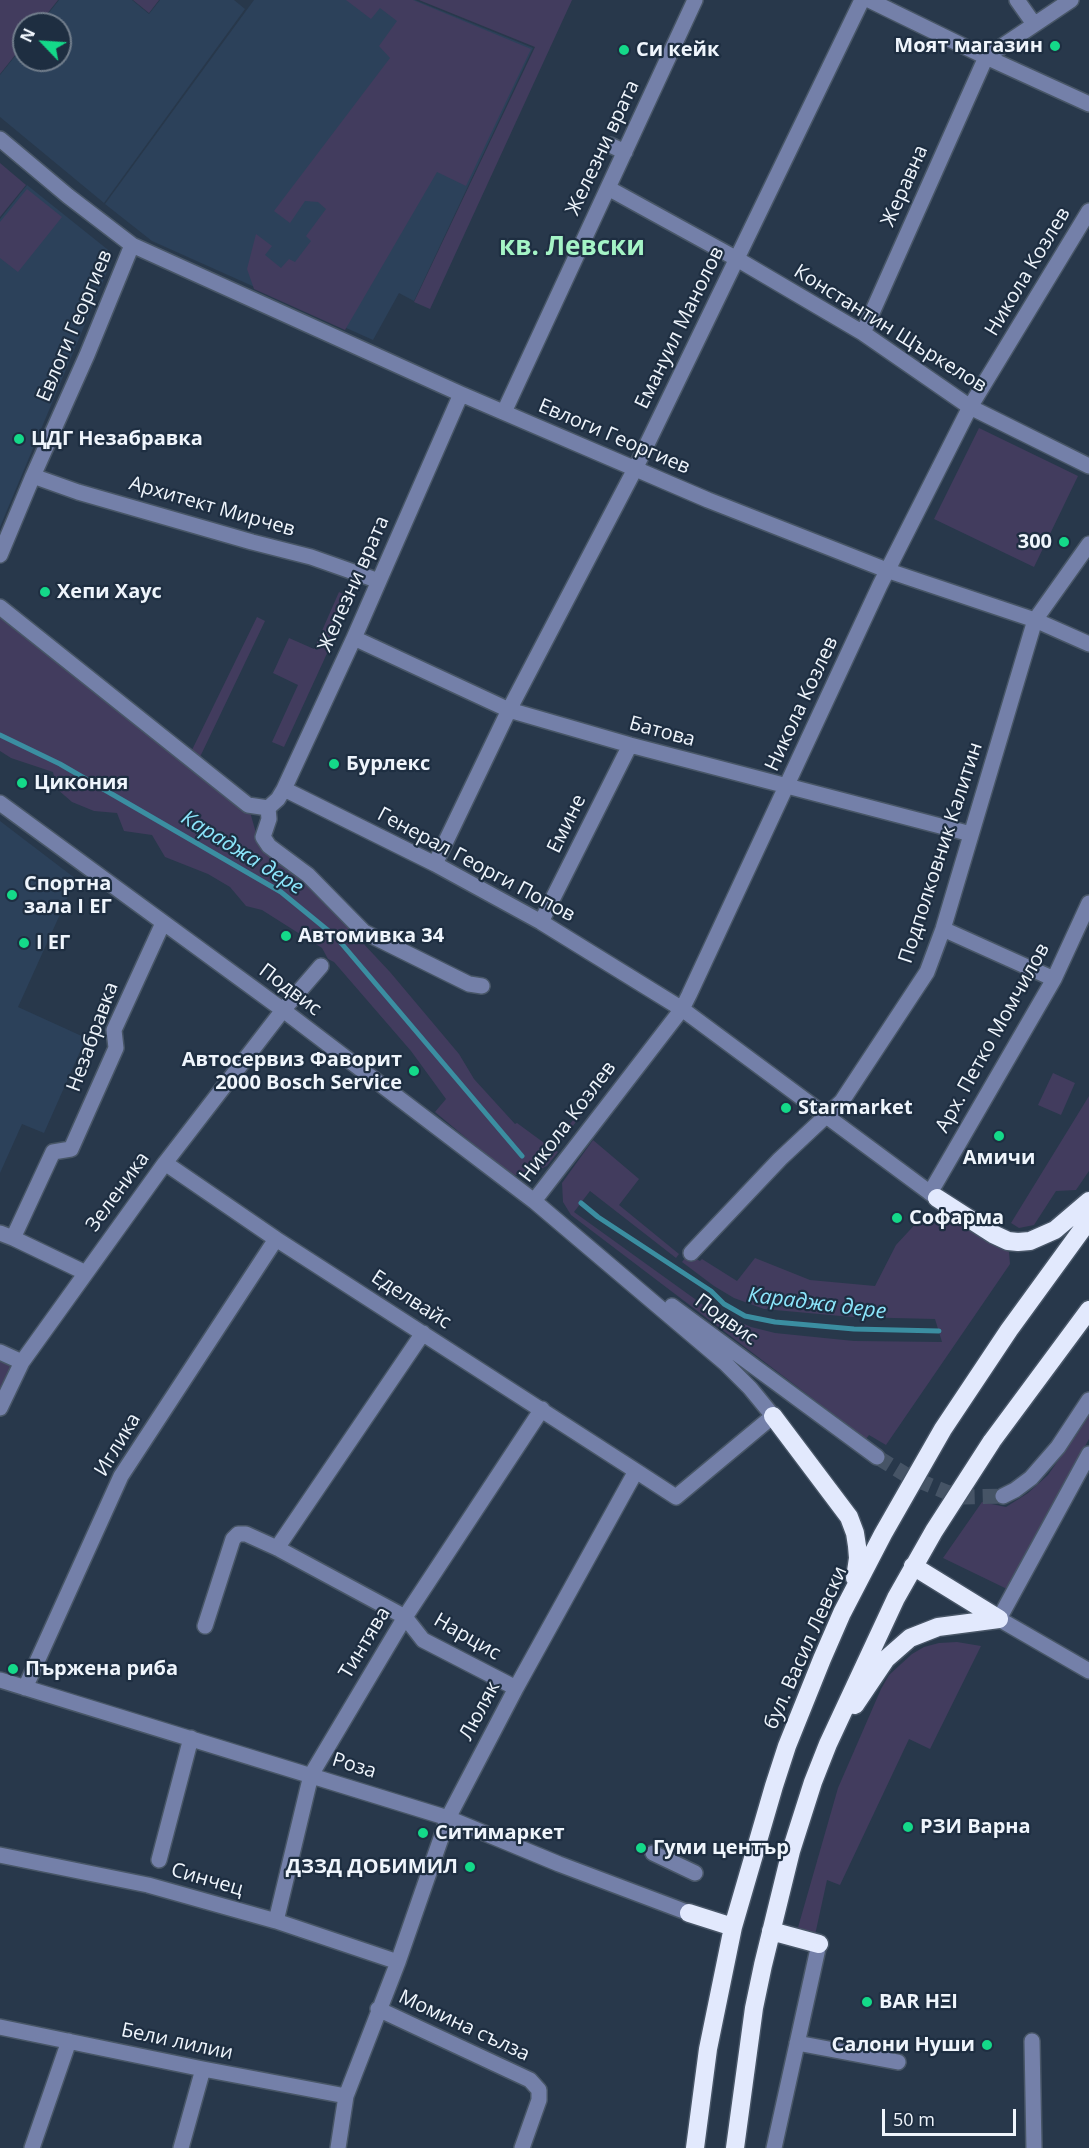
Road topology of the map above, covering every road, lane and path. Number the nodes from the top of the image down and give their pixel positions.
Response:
1 (695, 0) edge
2 (862, 0) edge
3 (869, 0) edge
4 (1017, 0) edge
5 (1071, 0) edge
6 (1034, 24) junction
7 (986, 57) junction
8 (1089, 104) edge
9 (0, 139) edge
10 (610, 145) dead end
11 (625, 152) junction
12 (608, 188) junction
13 (1089, 211) edge
14 (132, 245) junction
15 (737, 259) junction
16 (863, 333) junction
17 (461, 394) junction
18 (970, 407) junction
19 (504, 412) junction
20 (1089, 466) edge
21 (635, 469) junction
22 (33, 476) junction
23 (1089, 544) edge
24 (0, 555) edge
25 (888, 571) junction
26 (379, 581) junction
27 (0, 607) edge
28 (1035, 620) junction
29 (354, 638) junction
30 (1089, 644) edge
31 (509, 710) junction
32 (630, 745) junction
33 (788, 786) junction
34 (284, 789) junction
35 (0, 803) edge
36 (268, 808) junction
37 (970, 834) junction
38 (435, 864) junction
39 (1089, 903) edge
40 (163, 922) junction
41 (542, 922) junction
42 (943, 929) junction
43 (321, 966) dead end
44 (1054, 980) junction
45 (482, 986) dead end
46 (682, 1009) junction
47 (283, 1010) junction
48 (825, 1116) junction
49 (165, 1163) junction
50 (538, 1195) junction
51 (934, 1196) junction
52 (1089, 1201) edge
53 (552, 1215) junction
54 (1089, 1220) edge
55 (6, 1235) edge
56 (276, 1239) junction
57 (691, 1253) dead end
58 (86, 1273) junction
59 (1089, 1310) edge
60 (423, 1333) junction
61 (0, 1352) edge
62 (22, 1362) junction
63 (1089, 1401) edge
64 (0, 1408) edge
65 (542, 1409) junction
66 (772, 1416) junction
67 (1089, 1454) edge
68 (877, 1456) tunnel mouth
69 (636, 1471) junction
70 (1003, 1496) tunnel mouth
71 (276, 1548) junction
72 (913, 1566) junction
73 (853, 1592) junction
74 (405, 1617) junction
75 (999, 1618) junction
76 (205, 1626) dead end
77 (1089, 1671) edge
78 (0, 1680) edge
79 (25, 1688) junction
80 (516, 1688) junction
81 (191, 1738) junction
82 (828, 1744) junction
83 (311, 1775) junction
84 (448, 1818) junction
85 (653, 1853) dead end
86 (0, 1855) edge
87 (159, 1860) dead end
88 (695, 1873) dead end
89 (689, 1913) joint
90 (276, 1921) junction
91 (733, 1927) junction
92 (771, 1931) junction
93 (819, 1944) joint
94 (398, 1962) junction
95 (378, 2009) junction
96 (0, 2027) edge
97 (69, 2041) junction
98 (1032, 2041) dead end
99 (797, 2043) junction
100 (708, 2049) junction
101 (898, 2062) dead end
102 (203, 2069) junction
103 (346, 2096) junction
104 (32, 2148) edge
105 (181, 2148) edge
106 (338, 2148) edge
107 (522, 2148) edge
108 (687, 2148) edge
109 (695, 2148) edge
110 (735, 2148) edge
111 (774, 2148) edge
112 (1034, 2148) edge

1 - 11 street, Железни врата
2 - 15 street, Емануил Манолов
3 - 7 street
4 - 6 street
5 - 6 street
6 - 7 street
7 - 8 street
7 - 16 street, Жеравна
9 - 14 street, Евлоги Георгиев
10 - 11 street
11 - 12 street, Железни врата
12 - 15 street, Константин Щъркелов
12 - 19 street, Железни врата
13 - 18 street, Никола Козлев
14 - 17 street, Евлоги Георгиев
14 - 22 street, Евлоги Георгиев
15 - 16 street, Константин Щъркелов
15 - 21 street, Емануил Манолов
16 - 18 street, Константин Щъркелов
17 - 19 street, Евлоги Георгиев
17 - 26 street, Железни врата
18 - 20 street, Константин Щъркелов
18 - 25 street, Никола Козлев
19 - 21 street, Евлоги Георгиев
21 - 25 street, Евлоги Георгиев
21 - 31 street, Емануил Манолов
22 - 24 street, Евлоги Георгиев
22 - 26 street, Архитект Мирчев
23 - 28 street, Подполковник Калитин
25 - 28 street, Евлоги Георгиев
25 - 33 street, Никола Козлев
26 - 29 street, Железни врата
27 - 36 street
28 - 30 street, Евлоги Георгиев
28 - 37 street, Подполковник Калитин
29 - 31 street, Батова
29 - 34 street, Железни врата
31 - 32 street, Батова
31 - 38 street, Емануил Манолов
32 - 33 street, Батова
32 - 41 street, Емине
33 - 37 street, Батова
33 - 46 street, Никола Козлев
34 - 36 street
34 - 38 street, Генерал Георги Попов
35 - 40 street, Подвис
36 - 45 street
37 - 42 street, Подполковник Калитин
38 - 41 street, Генерал Георги Попов
39 - 44 street, Арх. Петко Момчилов
40 - 47 street, Подвис
40 - 55 street, Незабравка
41 - 46 street, Генерал Георги Попов
42 - 44 street
42 - 48 street, Подполковник Калитин
43 - 47 street, Зеленика
44 - 51 street, Арх. Петко Момчилов
46 - 48 street, Генерал Георги Попов
46 - 50 street, Никола Козлев
47 - 49 street, Зеленика
47 - 50 street, Подвис
48 - 51 street, Генерал Георги Попов
48 - 57 street, Подполковник Калитин
49 - 56 street, Еделвайс
49 - 58 street, Зеленика
50 - 53 street, Подвис
51 - 52 highway
53 - 66 street, Подвис
53 - 68 street, Подвис
54 - 73 highway, бул. Васил Левски
55 - 58 street
56 - 60 street, Еделвайс
56 - 79 street, Иглика
58 - 62 street, Зеленика
59 - 72 highway
60 - 65 street, Еделвайс
60 - 71 street
61 - 62 street
62 - 64 street, Зеленика
63 - 70 street
65 - 69 street, Еделвайс
65 - 74 street, Тинтява
66 - 69 street
66 - 73 highway
67 - 75 street
69 - 80 street, Люляк
71 - 74 street, Нарцис
71 - 76 street, Нарцис
72 - 75 highway
72 - 82 highway
73 - 91 highway, бул. Васил Левски
74 - 80 street, Нарцис
74 - 83 street, Тинтява
75 - 77 street
75 - 82 highway
78 - 79 street, Роза
79 - 81 street, Роза
80 - 84 street, Люляк
81 - 83 street, Роза
81 - 87 street
82 - 92 highway
83 - 84 street, Роза
83 - 90 street, Тинтява
84 - 89 street, Роза
84 - 94 street, Люляк
85 - 88 street
86 - 90 street, Синчец
89 - 91 highway
90 - 94 street, Синчец
91 - 100 highway, бул. Васил Левски
92 - 93 highway
92 - 110 highway
93 - 99 street
94 - 95 street, Люляк
95 - 103 street, Люляк
95 - 107 street, Момина сълза
96 - 97 street, Бели лилии
97 - 102 street, Бели лилии
97 - 104 street
98 - 112 street
99 - 101 street
99 - 111 street
100 - 108 highway
100 - 109 highway, бул. Васил Левски
102 - 103 street, Бели лилии
102 - 105 street
103 - 106 street, Люляк

